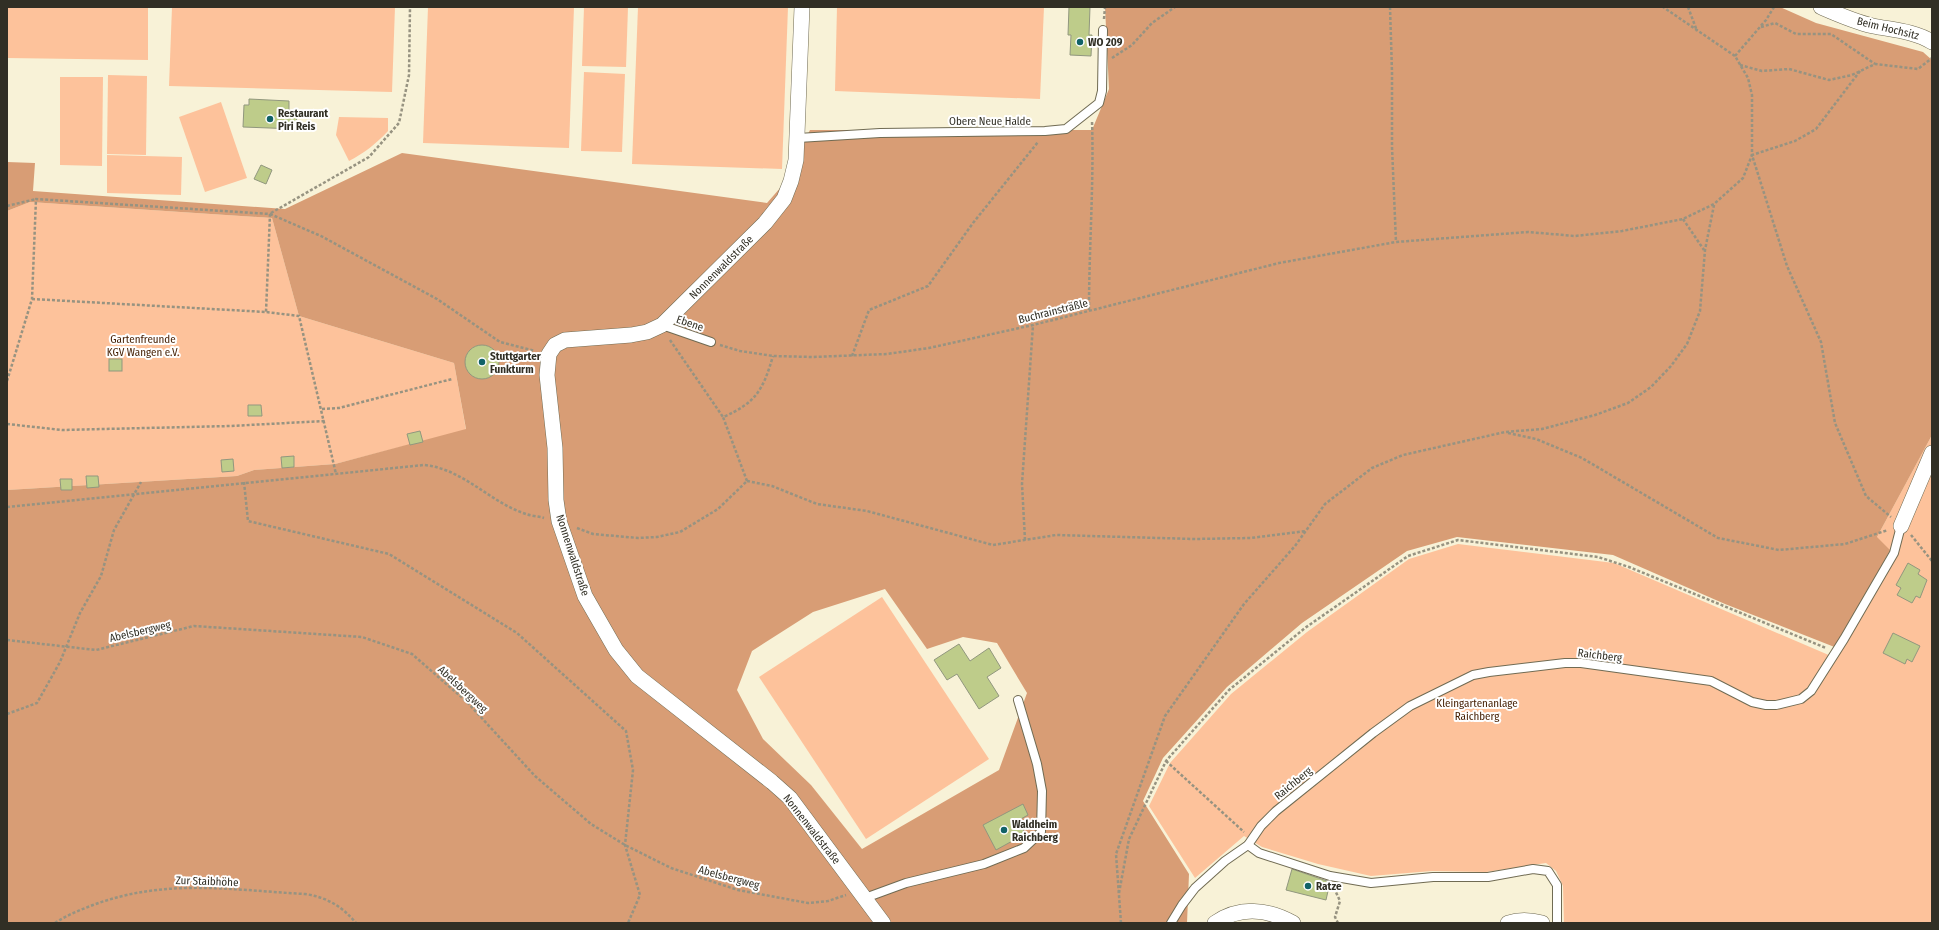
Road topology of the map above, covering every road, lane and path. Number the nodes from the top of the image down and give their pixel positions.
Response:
1 (410, 7) edge
2 (802, 7) edge
3 (1175, 7) edge
4 (1390, 7) edge
5 (1663, 7) edge
6 (1688, 7) edge
7 (1774, 7) edge
8 (1821, 7) edge
9 (1761, 26) junction
10 (1103, 30) dead end
11 (1697, 32) junction
12 (1932, 42) edge
13 (1735, 56) junction
14 (1932, 58) edge
15 (1103, 62) junction
16 (1875, 64) junction
17 (1740, 65) junction
18 (1860, 71) junction
19 (1092, 109) junction
20 (1045, 132) junction
21 (798, 138) junction
22 (1752, 155) junction
23 (36, 199) junction
24 (1714, 204) junction
25 (7, 206) edge
26 (270, 214) junction
27 (1683, 219) junction
28 (1396, 242) junction
29 (1705, 250) junction
30 (32, 299) junction
31 (1089, 310) junction
32 (266, 312) junction
33 (662, 325) junction
34 (1033, 325) junction
35 (711, 342) joint
36 (549, 354) junction
37 (773, 356) junction
38 (852, 356) junction
39 (452, 379) dead end
40 (7, 381) edge
41 (322, 409) junction
42 (723, 417) junction
43 (324, 420) junction
44 (7, 424) edge
45 (1504, 432) junction
46 (1932, 453) edge
47 (336, 474) junction
48 (747, 481) junction
49 (141, 482) dead end
50 (244, 482) junction
51 (136, 494) junction
52 (7, 506) edge
53 (559, 521) junction
54 (1901, 526) junction
55 (1306, 531) junction
56 (1025, 540) junction
57 (1932, 561) edge
58 (7, 640) edge
59 (66, 646) junction
60 (1837, 652) junction
61 (1018, 700) dead end
62 (7, 714) edge
63 (1166, 761) junction
64 (1250, 842) junction
65 (625, 845) junction
66 (1330, 876) junction
67 (862, 894) junction
68 (1118, 898) junction
69 (55, 923) edge
70 (356, 923) edge
71 (628, 923) edge
72 (884, 923) edge
73 (1121, 923) edge
74 (1172, 923) edge
75 (1215, 923) edge
76 (1293, 923) edge
77 (1338, 923) edge
78 (1508, 923) edge
79 (1542, 923) edge
80 (1557, 923) edge

1 - 26 path
2 - 21 street, Nonnenwaldstraße
3 - 15 path
4 - 28 path
5 - 11 path
6 - 11 path
7 - 9 path
8 - 12 street, Beim Hochsitz
9 - 13 path
9 - 16 path
10 - 15 lane, Obere Neue Halde
11 - 13 path
13 - 17 path
14 - 16 path
15 - 19 lane, Obere Neue Halde
16 - 18 path
17 - 18 path
17 - 22 path
18 - 22 path
19 - 20 lane, Obere Neue Halde
19 - 31 path
20 - 21 lane, Obere Neue Halde
20 - 38 path
21 - 33 street, Nonnenwaldstraße
22 - 24 path, Buchrainsträßle
22 - 54 path
23 - 25 path
23 - 26 path
23 - 30 path
24 - 27 path, Buchrainsträßle
24 - 29 path
26 - 32 path
26 - 36 path
27 - 28 path, Buchrainsträßle
27 - 29 path
28 - 31 path, Buchrainsträßle
29 - 45 path
30 - 32 path
30 - 40 path
31 - 34 path, Buchrainsträßle
32 - 41 path
33 - 35 lane, Ebene
33 - 36 street, Nonnenwaldstraße
33 - 42 path
34 - 38 path, Buchrainsträßle
34 - 56 path
35 - 37 path, Buchrainsträßle
36 - 53 street, Nonnenwaldstraße
37 - 38 path, Buchrainsträßle
37 - 42 path
39 - 41 path
41 - 43 path
42 - 48 path
43 - 44 path
43 - 47 path
45 - 54 path
45 - 55 path
46 - 54 street
47 - 50 path
47 - 53 path
48 - 53 path
48 - 56 path
49 - 51 path
50 - 51 path
50 - 65 path
51 - 52 path
51 - 59 path
53 - 67 street, Nonnenwaldstraße
54 - 57 path
54 - 60 lane, Raichberg
55 - 56 path
55 - 68 path
58 - 59 path, Abelsbergweg
59 - 62 path
59 - 65 path, Abelsbergweg
60 - 63 path
60 - 64 lane, Raichberg
61 - 67 lane
63 - 64 path
63 - 68 path
64 - 66 lane
64 - 74 lane, Raichberg
65 - 67 path, Abelsbergweg
65 - 71 path
66 - 77 path
66 - 80 lane
67 - 72 street, Nonnenwaldstraße
68 - 73 path
69 - 70 path, Zur Staibhöhe
75 - 76 street
78 - 79 street

